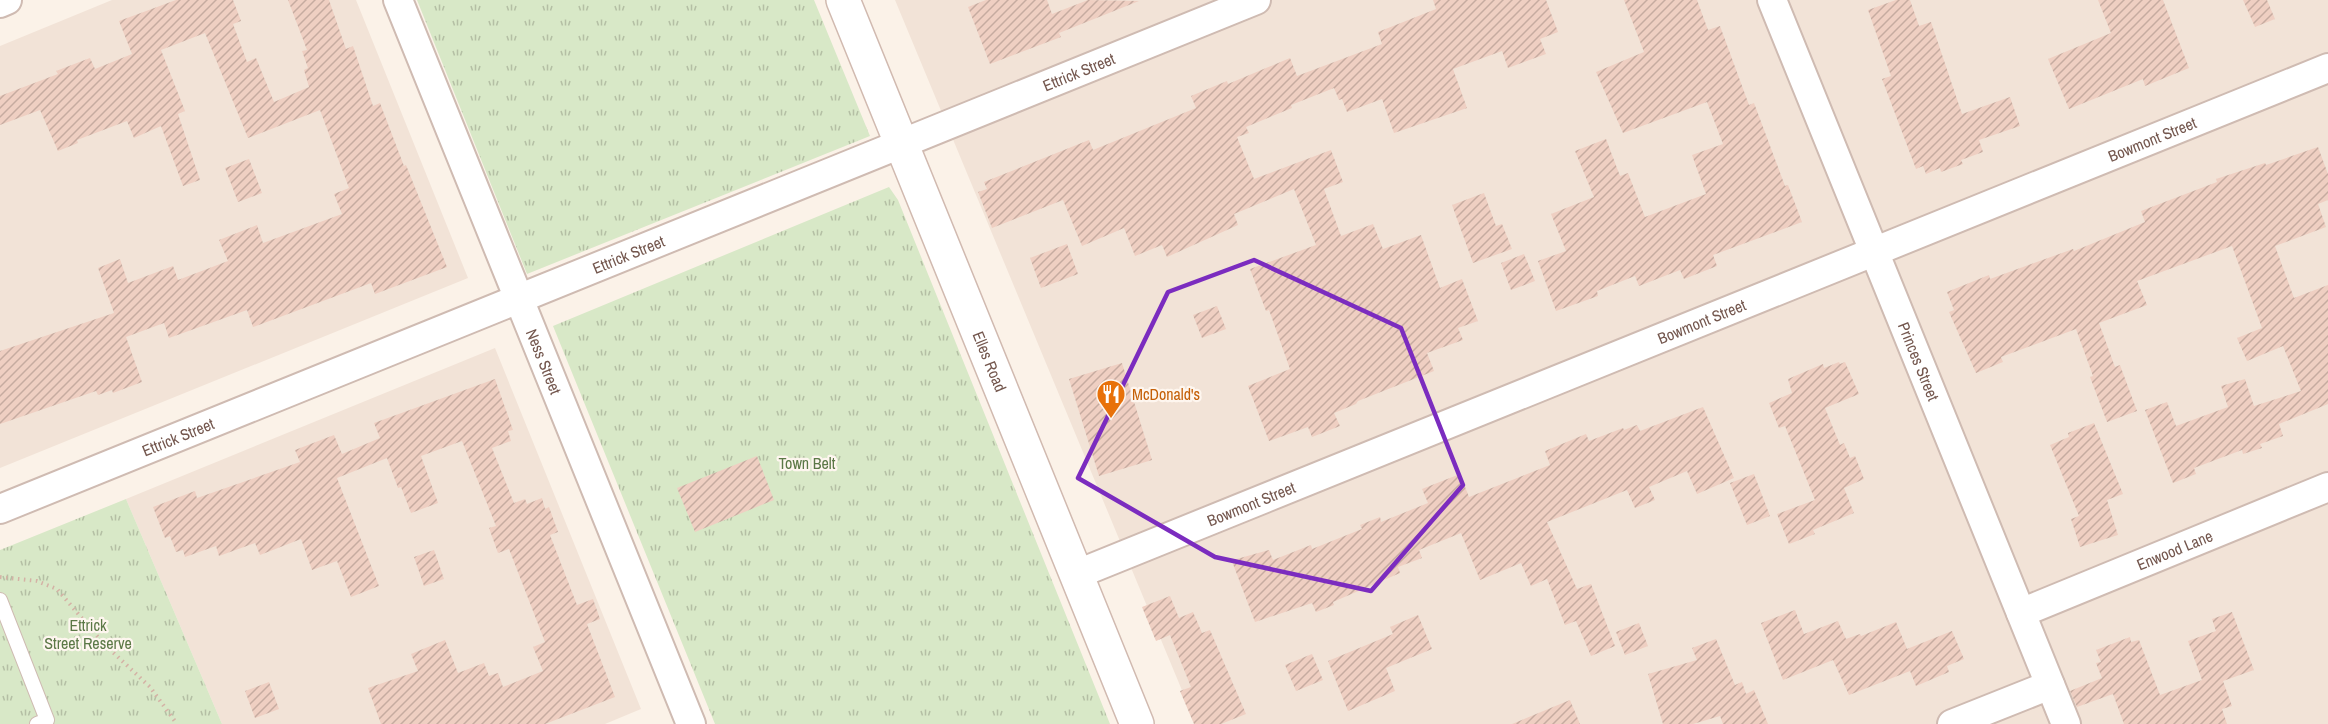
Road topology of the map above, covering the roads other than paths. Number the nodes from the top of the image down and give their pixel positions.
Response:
1 (7, 0) edge
2 (398, 0) edge
3 (843, 0) edge
4 (1256, 0) edge
5 (1772, 0) edge
6 (0, 3) edge
7 (2328, 68) edge
8 (901, 143) junction
9 (1874, 252) junction
10 (518, 298) junction
11 (2328, 487) edge
12 (0, 508) edge
13 (1075, 574) junction
14 (0, 600) edge
15 (2021, 613) junction
16 (2050, 685) junction
17 (37, 724) edge
18 (691, 724) edge
19 (1137, 724) edge
20 (1952, 724) edge
21 (2066, 724) edge

1 - 6 street
2 - 10 street, Ness Street
3 - 8 main road, Elles Road
4 - 8 street, Ettrick Street
5 - 9 street, Princes Street
7 - 9 street, Bowmont Street
8 - 10 street, Ettrick Street
8 - 13 main road, Elles Road
9 - 13 street, Bowmont Street
9 - 15 street, Princes Street
10 - 12 street, Ettrick Street
10 - 18 street, Ness Street
11 - 15 street, Enwood Lane
13 - 19 main road, Elles Road
14 - 17 lane
15 - 16 street, Princes Street
16 - 20 street
16 - 21 street, Princes Street

